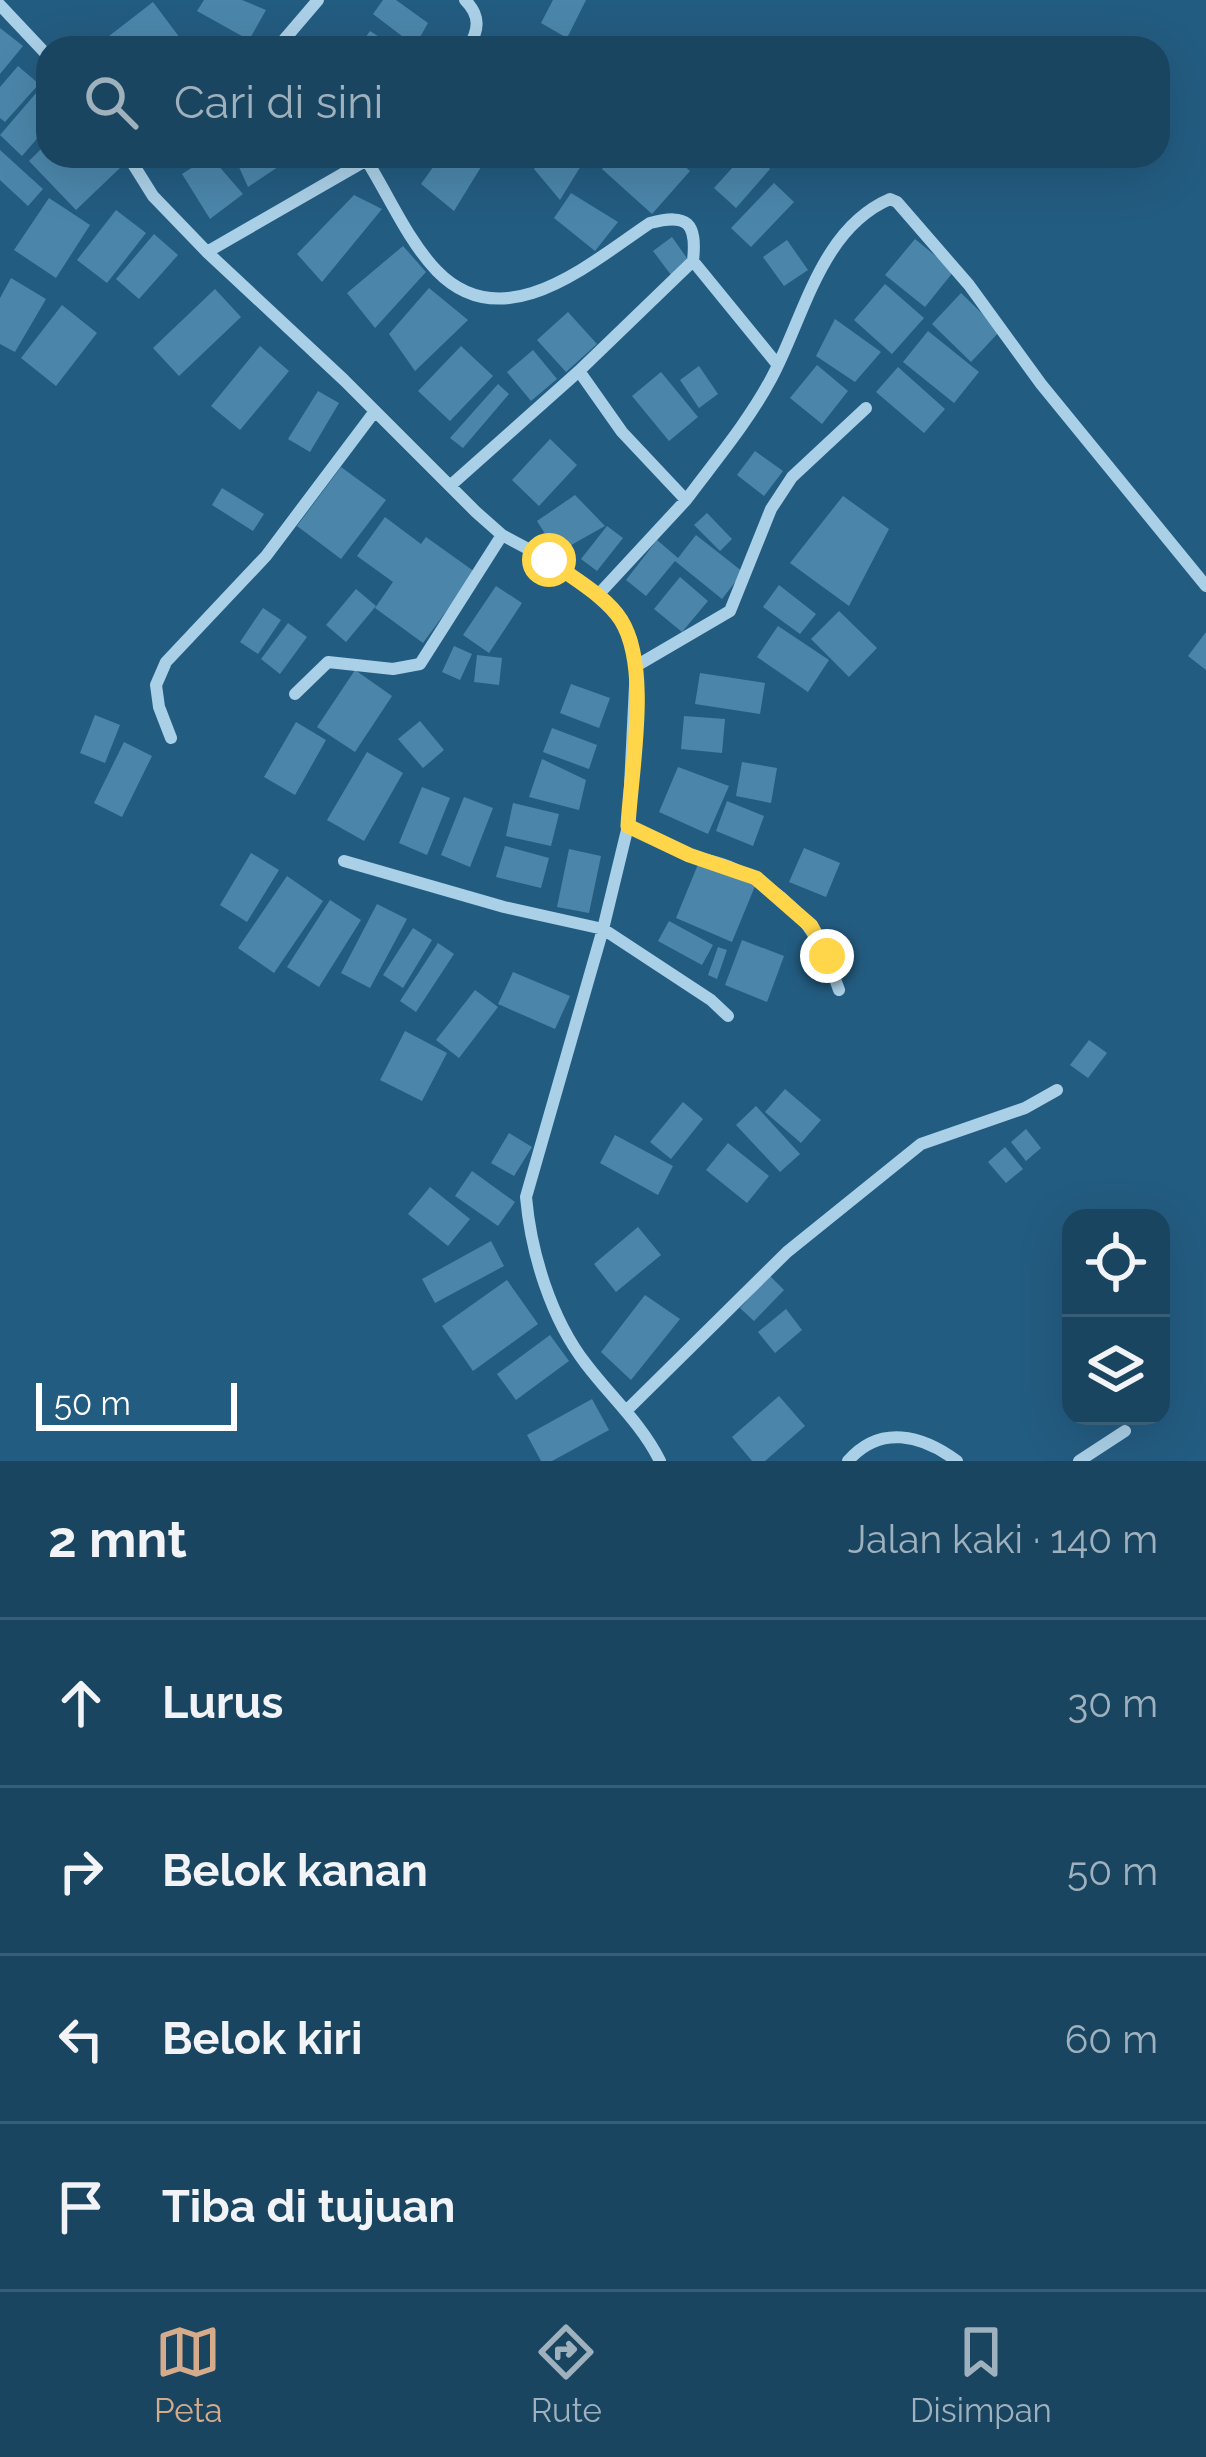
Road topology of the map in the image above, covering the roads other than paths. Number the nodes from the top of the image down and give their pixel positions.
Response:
1 (317, 0) edge
2 (466, 0) edge
3 (0, 5) edge
4 (287, 36) edge
5 (475, 36) edge
6 (36, 43) edge
7 (136, 168) edge
8 (354, 168) edge
9 (375, 168) edge
10 (207, 252) junction
11 (693, 260) junction
12 (778, 364) junction
13 (579, 371) junction
14 (866, 408) dead end
15 (375, 411) junction
16 (451, 485) junction
17 (686, 500) junction
18 (502, 535) junction
19 (1206, 586) edge
20 (597, 596) junction
21 (637, 666) junction
22 (295, 694) dead end
23 (172, 738) dead end
24 (628, 826) junction
25 (344, 860) dead end
26 (603, 929) junction
27 (839, 990) dead end
28 (728, 1016) dead end
29 (1057, 1090) dead end
30 (627, 1410) junction
31 (1125, 1431) dead end
32 (659, 1461) edge
33 (848, 1461) edge
34 (957, 1461) edge
35 (1078, 1461) edge

1 - 4 street
2 - 5 street
3 - 6 street
7 - 10 street
8 - 10 street
9 - 11 street
10 - 15 street
11 - 12 street
11 - 13 street
12 - 17 street
12 - 19 street
13 - 16 street
13 - 17 street
14 - 21 street
15 - 16 street
15 - 23 street
16 - 18 street
17 - 20 street
18 - 20 street
18 - 22 street
20 - 21 street
21 - 24 street
24 - 26 street
24 - 27 street
25 - 26 street
26 - 28 street
26 - 30 street
29 - 30 street
30 - 32 street
31 - 35 street
33 - 34 street

